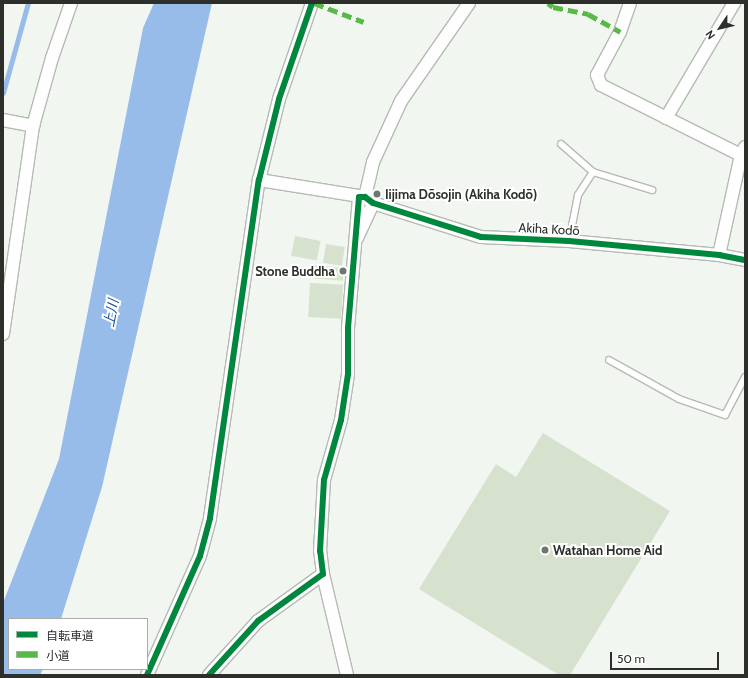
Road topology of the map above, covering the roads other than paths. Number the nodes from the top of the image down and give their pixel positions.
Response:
1 (71, 3) edge
2 (312, 3) edge
3 (469, 3) edge
4 (630, 3) edge
5 (734, 3) edge
6 (666, 118) junction
7 (3, 120) edge
8 (29, 126) junction
9 (561, 144) dead end
10 (743, 151) edge
11 (593, 172) junction
12 (259, 180) junction
13 (652, 190) dead end
14 (366, 199) junction
15 (569, 241) junction
16 (719, 255) junction
17 (745, 260) edge
18 (3, 334) edge
19 (609, 360) dead end
20 (745, 377) edge
21 (322, 574) junction
22 (214, 673) edge
23 (148, 675) edge
24 (347, 675) edge

1 - 8 street
2 - 12 street
3 - 14 street
4 - 6 street
5 - 6 street
6 - 10 street
7 - 8 street
8 - 18 street
9 - 11 lane
10 - 16 street
11 - 13 lane
11 - 15 lane
12 - 14 street, Akiha Kodō
12 - 23 street
14 - 15 street, Akiha Kodō
14 - 21 street
15 - 16 street, Akiha Kodō
16 - 17 street, Akiha Kodō
19 - 20 lane
21 - 22 street
21 - 24 street

